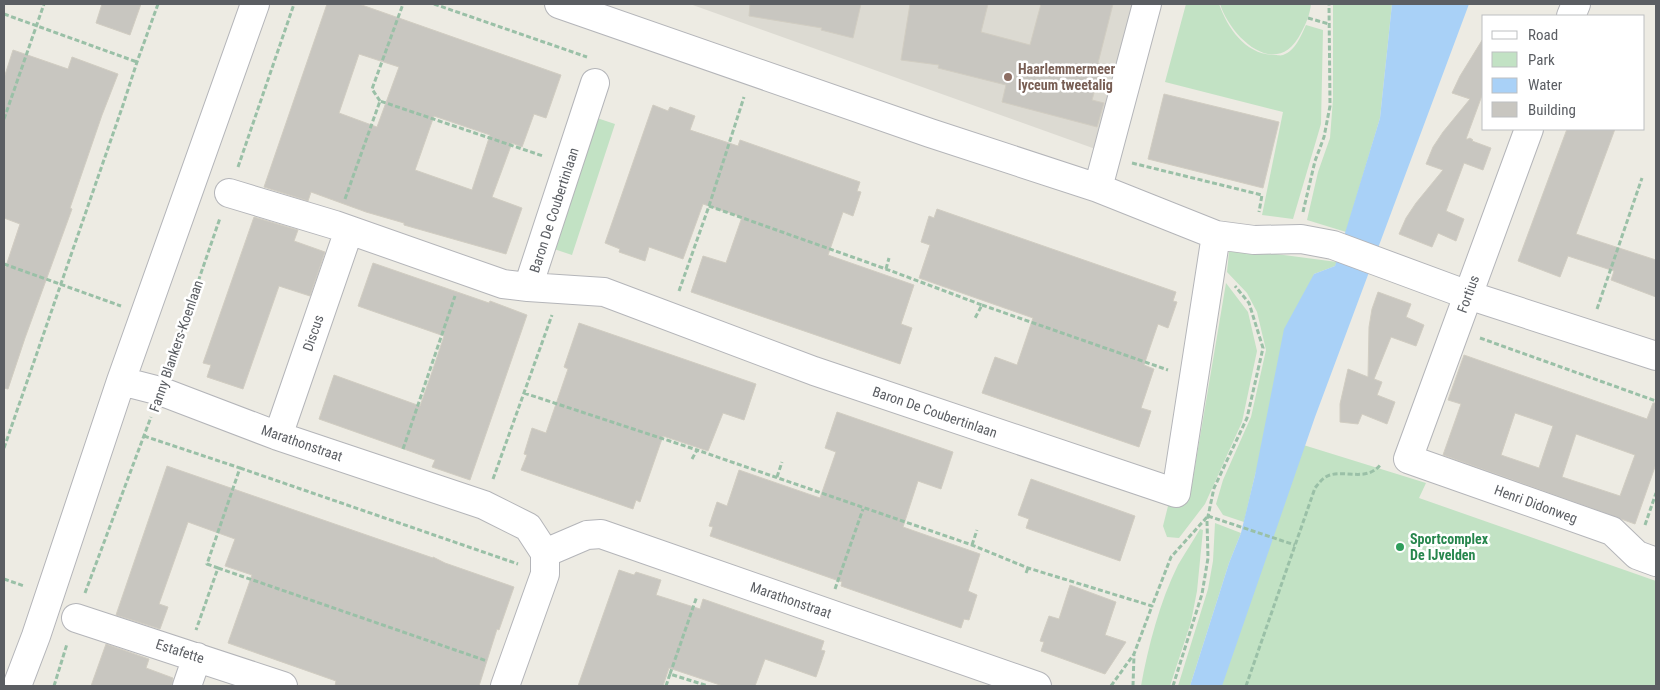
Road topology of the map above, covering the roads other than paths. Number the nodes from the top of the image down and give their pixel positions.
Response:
1 (255, 4) edge
2 (559, 4) edge
3 (1147, 4) edge
4 (599, 73) road end
5 (1530, 130) edge
6 (1098, 188) junction
7 (229, 193) road end
8 (342, 228) junction
9 (1216, 235) junction
10 (528, 288) junction
11 (1468, 295) junction
12 (1656, 356) edge
13 (121, 381) junction
14 (278, 436) junction
15 (1408, 459) joint
16 (1656, 562) edge
17 (545, 563) junction
18 (76, 618) road end
19 (192, 655) junction
20 (508, 678) edge
21 (17, 686) edge
22 (187, 686) edge
23 (283, 686) edge
24 (1037, 686) edge

1 - 13 street
2 - 6 street
3 - 6 street
4 - 10 street, Baron De Coubertinlaan
5 - 11 street, Fortius
6 - 9 street
7 - 8 street
8 - 10 street
8 - 14 street, Discus
9 - 10 street, Baron De Coubertinlaan
9 - 11 street
11 - 12 street
11 - 15 street, Fortius
13 - 14 street, Marathonstraat
13 - 21 street
14 - 17 street, Marathonstraat
15 - 16 street, Henri Didonweg
17 - 20 street
17 - 24 street, Marathonstraat
18 - 19 street, Estafette
19 - 22 street
19 - 23 street, Estafette

